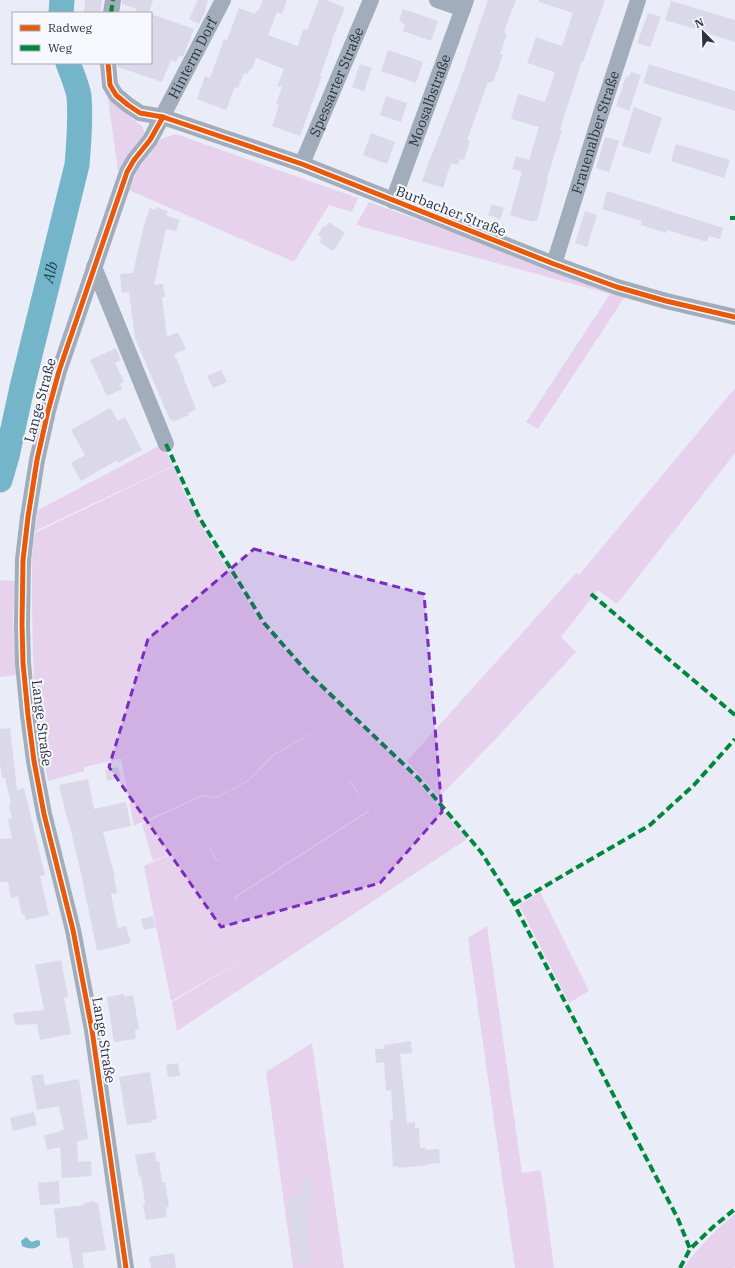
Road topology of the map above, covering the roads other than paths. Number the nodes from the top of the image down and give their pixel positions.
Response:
1 (113, 0) edge
2 (223, 0) edge
3 (371, 0) edge
4 (437, 0) edge
5 (638, 0) edge
6 (464, 4) edge
7 (110, 12) edge
8 (108, 64) edge
9 (163, 117) junction
10 (302, 164) junction
11 (392, 201) junction
12 (554, 264) junction
13 (94, 267) junction
14 (735, 317) edge
15 (166, 444) dead end
16 (126, 1268) edge

1 - 7 street
2 - 9 street, Hinterm Dorf
3 - 10 street, Spessarter Straße
4 - 6 street
5 - 12 street, Frauenalber Straße
6 - 11 street, Moosalbstraße
8 - 9 street
9 - 10 street, Burbacher Straße
9 - 13 street, Lange Straße
10 - 11 street, Burbacher Straße
11 - 12 street, Burbacher Straße
12 - 14 street, Burbacher Straße
13 - 15 street
13 - 16 street, Lange Straße

